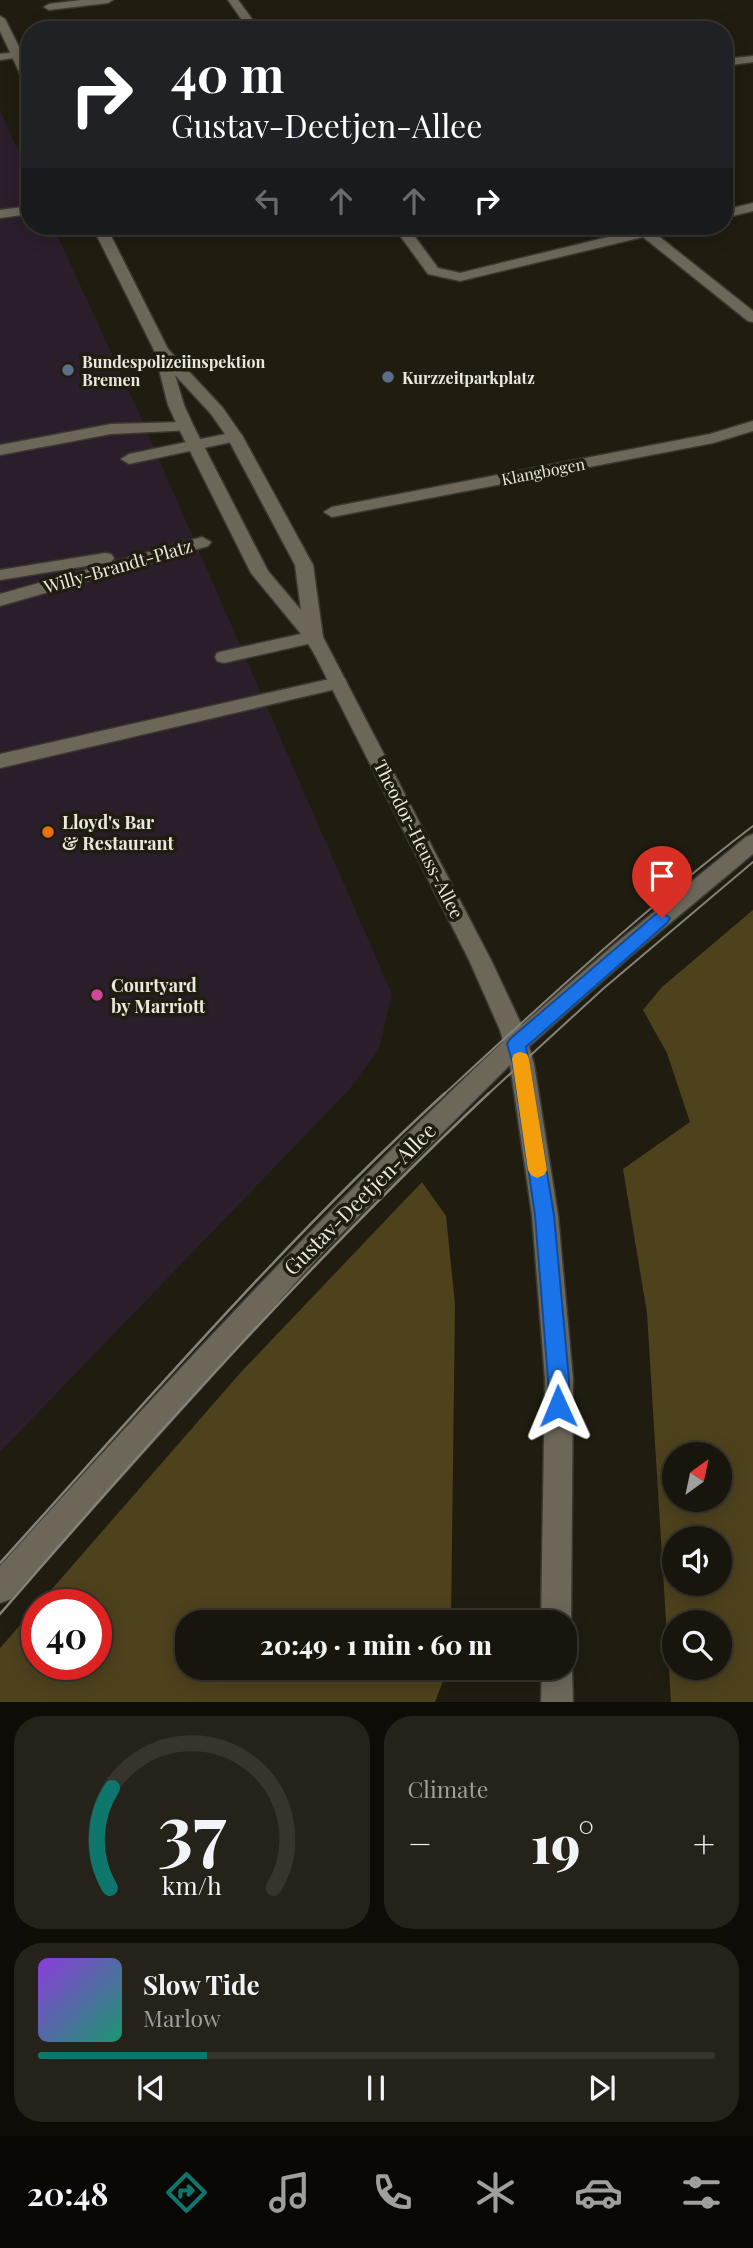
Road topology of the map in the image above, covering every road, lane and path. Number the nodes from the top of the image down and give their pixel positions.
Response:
1 (107, 0) edge
2 (233, 0) edge
3 (49, 7) dead end
4 (0, 19) edge
5 (248, 21) edge
6 (18, 55) junction
7 (0, 58) edge
8 (753, 59) edge
9 (21, 62) edge
10 (733, 62) edge
11 (753, 207) edge
12 (21, 210) edge
13 (733, 212) edge
14 (0, 214) edge
15 (104, 235) edge
16 (407, 235) edge
17 (637, 235) edge
18 (648, 235) edge
19 (753, 318) edge
20 (161, 350) junction
21 (753, 426) edge
22 (186, 427) junction
23 (235, 437) junction
24 (194, 445) junction
25 (0, 450) edge
26 (129, 459) dead end
27 (332, 512) dead end
28 (0, 575) edge
29 (0, 600) edge
30 (314, 638) junction
31 (224, 657) dead end
32 (338, 682) junction
33 (0, 761) edge
34 (753, 842) edge
35 (516, 1044) junction
36 (0, 1588) edge
37 (556, 1610) edge
38 (557, 1680) edge
39 (557, 1702) edge

1 - 3 street
2 - 5 street
4 - 6 street
6 - 7 street
6 - 9 street
8 - 10 street
11 - 13 street
12 - 14 street
15 - 20 street, Theodor-Heuss-Allee
16 - 17 street
18 - 19 street
20 - 22 street, Theodor-Heuss-Allee
20 - 23 street, Theodor-Heuss-Allee
21 - 27 street, Klangbogen
22 - 24 street, Theodor-Heuss-Allee
22 - 25 street
23 - 24 street
23 - 30 street, Theodor-Heuss-Allee
24 - 26 street
24 - 30 street, Theodor-Heuss-Allee
28 - 29 street, Willy-Brandt-Platz
30 - 31 street
30 - 32 street, Theodor-Heuss-Allee
32 - 33 street
32 - 35 street, Theodor-Heuss-Allee
34 - 35 street, Gustav-Deetjen-Allee
35 - 36 street, Gustav-Deetjen-Allee
35 - 37 street, Theodor-Heuss-Allee
38 - 39 street

